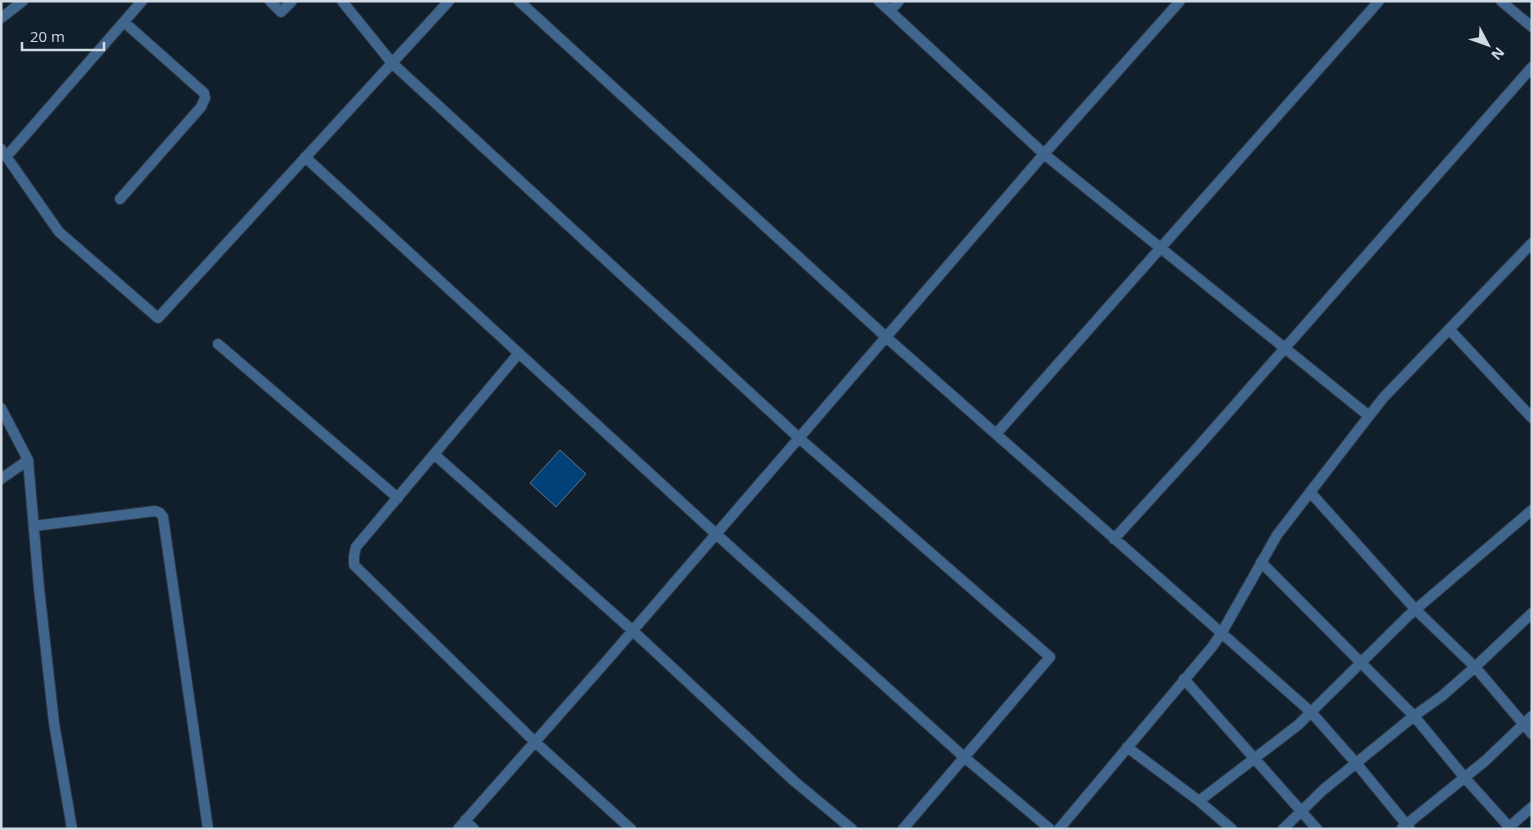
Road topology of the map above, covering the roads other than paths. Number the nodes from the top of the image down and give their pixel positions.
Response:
1 (23, 1) edge
2 (142, 1) edge
3 (270, 1) edge
4 (292, 1) edge
5 (342, 1) edge
6 (449, 1) edge
7 (519, 1) edge
8 (879, 1) edge
9 (900, 1) edge
10 (1180, 1) edge
11 (1379, 1) edge
12 (1501, 1) edge
13 (890, 11) junction
14 (1, 18) edge
15 (124, 22) junction
16 (1532, 27) edge
17 (392, 63) junction
18 (1532, 67) edge
19 (4, 153) edge
20 (1044, 154) junction
21 (305, 157) junction
22 (120, 199) dead end
23 (1532, 243) edge
24 (1160, 248) junction
25 (1449, 329) junction
26 (886, 337) junction
27 (218, 344) dead end
28 (1284, 349) junction
29 (519, 353) junction
30 (1, 408) edge
31 (1369, 416) junction
32 (1532, 418) edge
33 (996, 434) junction
34 (799, 438) junction
35 (435, 455) junction
36 (28, 460) junction
37 (1, 479) edge
38 (1310, 492) junction
39 (398, 498) junction
40 (1532, 510) edge
41 (34, 526) junction
42 (716, 534) junction
43 (1114, 539) junction
44 (1261, 562) junction
45 (1416, 610) junction
46 (1532, 613) edge
47 (633, 630) junction
48 (1221, 634) junction
49 (1361, 663) junction
50 (1476, 667) junction
51 (1184, 679) junction
52 (1311, 712) junction
53 (1414, 716) junction
54 (1532, 716) edge
55 (1523, 725) junction
56 (1532, 734) edge
57 (535, 742) junction
58 (1127, 747) junction
59 (964, 757) junction
60 (1254, 758) junction
61 (1356, 763) junction
62 (1465, 778) junction
63 (1199, 801) junction
64 (1532, 807) edge
65 (1302, 811) junction
66 (465, 820) junction
67 (1406, 827) edge
68 (1509, 828) edge
69 (72, 829) edge
70 (208, 829) edge
71 (458, 829) edge
72 (474, 829) edge
73 (631, 829) edge
74 (852, 829) edge
75 (902, 829) edge
76 (1050, 829) edge
77 (1059, 829) edge
78 (1232, 829) edge
79 (1284, 829) edge
80 (1317, 829) edge

1 - 14 street
2 - 15 street
3 - 4 street
5 - 17 street
6 - 17 street
7 - 26 street
8 - 13 street
9 - 13 street
10 - 20 street
11 - 24 street
12 - 16 street
13 - 20 street
15 - 19 street
15 - 22 street
17 - 21 street
17 - 34 street
18 - 28 street
19 - 21 street
20 - 24 street
20 - 26 street
21 - 29 street
23 - 25 street
24 - 28 street
24 - 33 street
25 - 31 street
25 - 32 street
26 - 33 street
26 - 34 street
27 - 39 street
28 - 31 street
28 - 43 street
29 - 35 street
29 - 42 street
30 - 36 street
31 - 38 street
33 - 43 street
34 - 42 street
34 - 59 street
35 - 39 street
35 - 47 street
36 - 37 street
36 - 41 street
38 - 44 street
38 - 45 street
39 - 57 street
40 - 45 street
41 - 69 street
41 - 70 street
42 - 47 street
42 - 59 street
43 - 48 street
44 - 48 street
44 - 49 street
45 - 49 street
45 - 50 street
46 - 50 street
47 - 57 street
47 - 74 street
48 - 51 street
48 - 52 street
49 - 52 street
49 - 53 street
50 - 53 street
50 - 55 street
51 - 58 street
51 - 60 street
52 - 60 street
52 - 61 street
53 - 61 street
53 - 62 street
54 - 55 street
55 - 56 street
55 - 62 street
57 - 66 street
57 - 73 street
58 - 63 street
58 - 77 street
59 - 75 street
59 - 76 street
60 - 63 street
60 - 65 street
61 - 65 street
61 - 67 street
62 - 67 street
62 - 68 street
63 - 78 street
64 - 68 street
65 - 79 street
65 - 80 street
66 - 71 street
66 - 72 street

